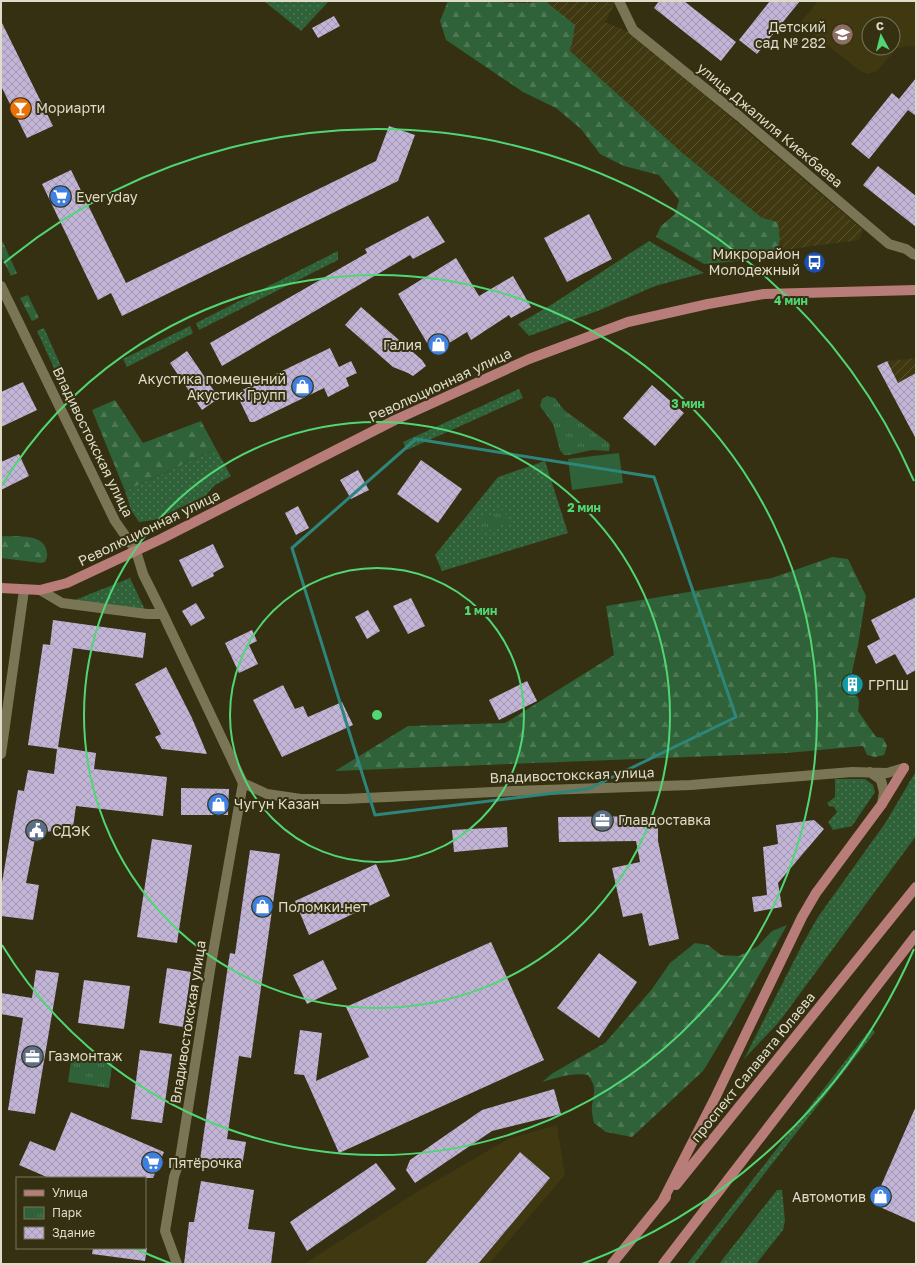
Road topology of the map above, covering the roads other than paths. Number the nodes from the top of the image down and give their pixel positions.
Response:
1 (619, 1) edge
2 (916, 255) edge
3 (1, 286) edge
4 (916, 290) edge
5 (136, 551) junction
6 (1, 588) edge
7 (24, 590) junction
8 (40, 590) junction
9 (163, 614) junction
10 (1, 754) edge
11 (904, 768) joint
12 (870, 772) junction
13 (243, 783) junction
14 (882, 804) junction
15 (916, 887) edge
16 (916, 935) edge
17 (662, 1202) junction
18 (177, 1264) edge
19 (612, 1264) edge
20 (663, 1264) edge

1 - 2 street, улица Джалиля Киекбаева
3 - 5 street, Владивостокская улица
4 - 5 main road, Революционная улица
5 - 8 main road, Революционная улица
5 - 9 street, Владивостокская улица
6 - 7 main road, Революционная улица
7 - 8 main road, Революционная улица
7 - 10 street
8 - 9 street
9 - 13 street, Владивостокская улица
11 - 12 street, Владивостокская улица
11 - 14 main road
12 - 13 street, Владивостокская улица
12 - 14 street
13 - 18 street, Владивостокская улица
14 - 17 main road
15 - 17 main road, проспект Салавата Юлаева
16 - 20 main road
17 - 19 main road, проспект Салавата Юлаева

